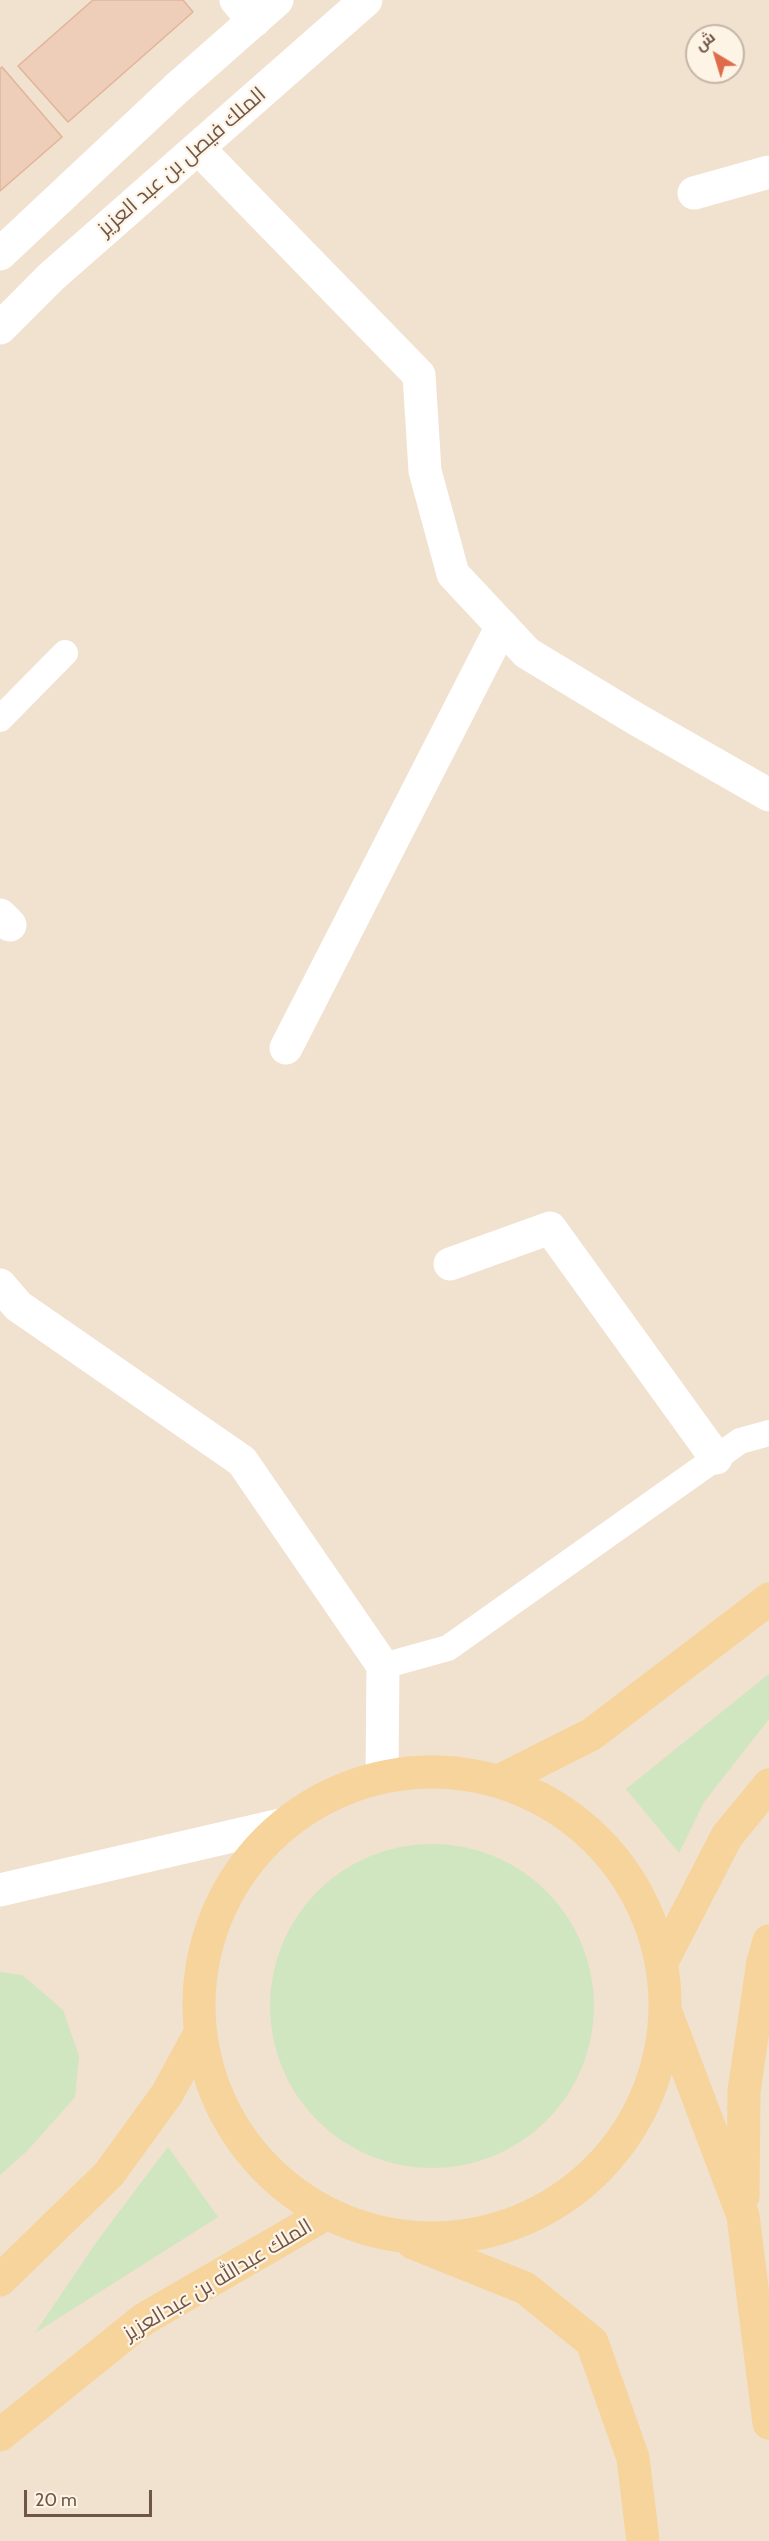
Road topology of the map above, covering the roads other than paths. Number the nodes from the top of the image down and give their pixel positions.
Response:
1 (366, 0) edge
2 (255, 7) edge
3 (198, 148) junction
4 (769, 172) edge
5 (694, 193) dead end
6 (0, 254) edge
7 (0, 328) edge
8 (502, 626) junction
9 (65, 653) dead end
10 (0, 719) edge
11 (769, 795) edge
12 (286, 1048) dead end
13 (450, 1264) dead end
14 (0, 1285) edge
15 (769, 1433) edge
16 (716, 1458) junction
17 (769, 1599) edge
18 (383, 1666) junction
19 (382, 1775) junction
20 (501, 1780) junction
21 (769, 1785) edge
22 (280, 1825) junction
23 (0, 1890) edge
24 (769, 1941) edge
25 (663, 1960) junction
26 (667, 2015) junction
27 (198, 2037) junction
28 (324, 2215) junction
29 (743, 2216) junction
30 (400, 2238) junction
31 (0, 2280) edge
32 (769, 2423) edge
33 (0, 2435) edge
34 (643, 2541) edge

1 - 3 street, الملك فيصل بن عبد العزيز
2 - 6 street
3 - 7 street, الملك فيصل بن عبد العزيز
3 - 8 street
4 - 5 street
8 - 11 street
8 - 12 street
9 - 10 lane
13 - 16 street
14 - 18 street
15 - 16 lane
16 - 18 lane
17 - 20 main road
18 - 19 street
19 - 20 main road
19 - 22 main road
20 - 25 main road
21 - 25 main road
22 - 23 street
22 - 27 main road
24 - 29 main road
25 - 26 main road
26 - 29 main road
26 - 30 main road
27 - 28 main road
27 - 31 main road
28 - 30 main road
28 - 33 main road, الملك عبدالله بن عبدالعزيز
29 - 32 main road
30 - 34 main road

